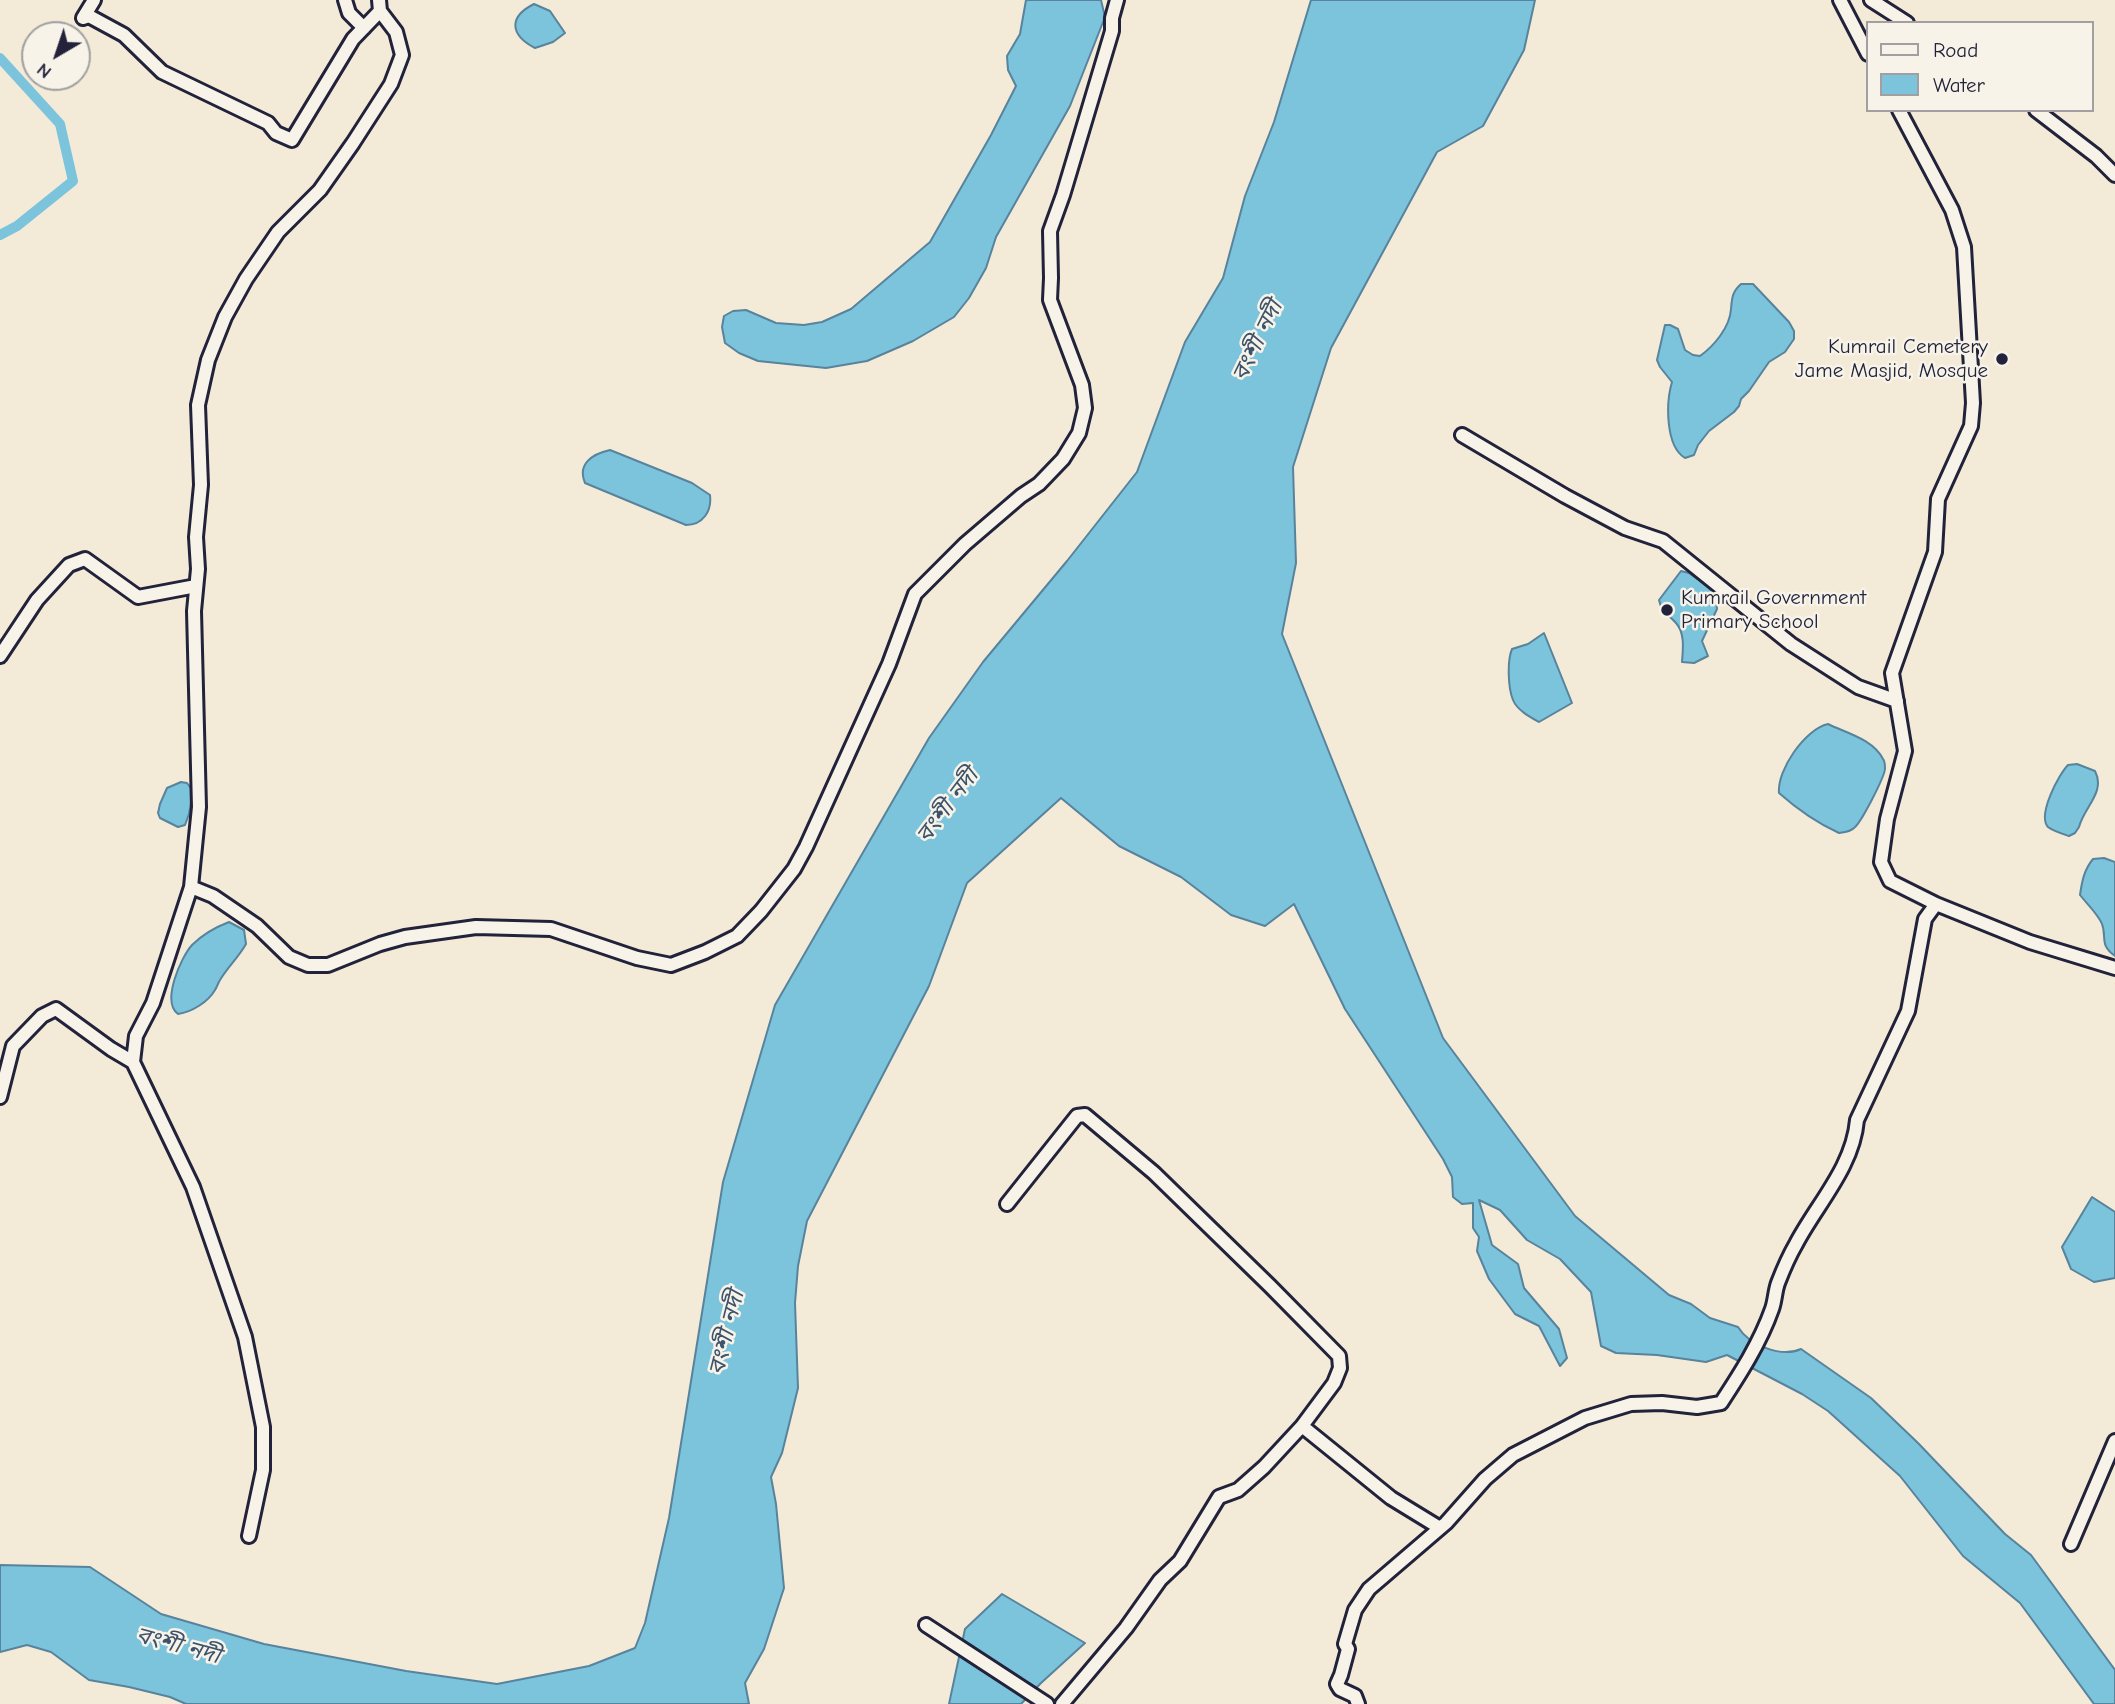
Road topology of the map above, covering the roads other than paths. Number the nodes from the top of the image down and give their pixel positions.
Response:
1 (94, 0) edge
2 (345, 0) edge
3 (1117, 0) edge
4 (1840, 0) edge
5 (1871, 0) edge
6 (380, 6) edge
7 (1904, 21) edge
8 (364, 28) junction
9 (1867, 52) edge
10 (1900, 112) edge
11 (2039, 112) edge
12 (2115, 175) edge
13 (1462, 435) dead end
14 (196, 586) junction
15 (0, 656) edge
16 (1897, 701) junction
17 (191, 887) junction
18 (1936, 904) junction
19 (2115, 968) edge
20 (133, 1062) junction
21 (0, 1097) edge
22 (1007, 1204) dead end
23 (1302, 1426) junction
24 (2115, 1441) edge
25 (1440, 1528) junction
26 (249, 1536) dead end
27 (2071, 1544) dead end
28 (926, 1625) dead end
29 (1046, 1704) edge
30 (1062, 1704) edge
31 (1357, 1704) edge

1 - 8 street
2 - 8 street
3 - 17 street
4 - 9 street
5 - 7 street
6 - 8 street
6 - 14 street
10 - 16 street
11 - 12 street
13 - 16 street
14 - 15 street
14 - 17 street
16 - 18 street
17 - 20 street
18 - 19 street
18 - 25 street
20 - 21 street
20 - 26 street
22 - 23 street
23 - 25 street
23 - 30 street
24 - 27 street
25 - 31 street
28 - 29 street

